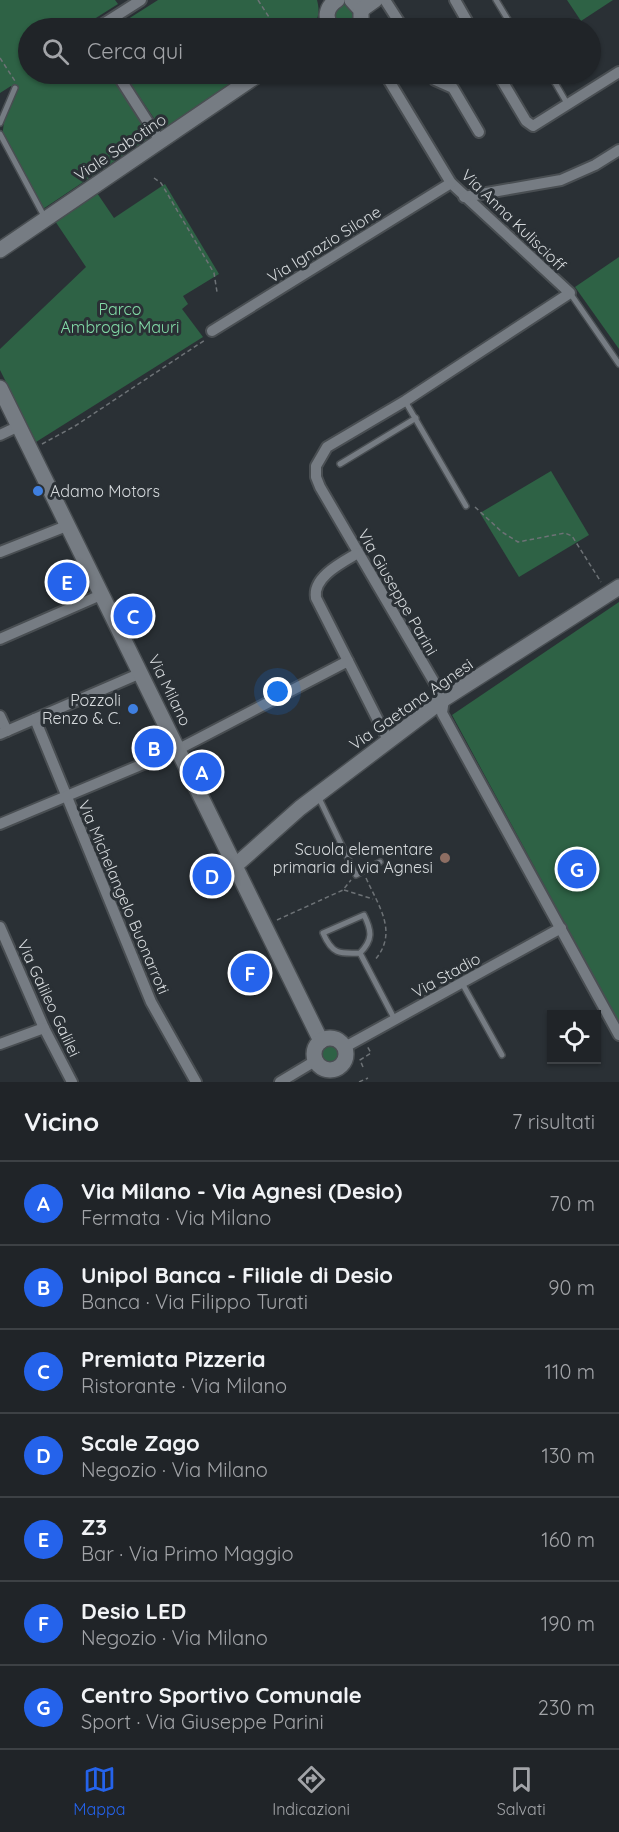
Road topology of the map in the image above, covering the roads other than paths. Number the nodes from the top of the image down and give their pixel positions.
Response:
1 (141, 0) edge
2 (337, 0) edge
3 (375, 0) edge
4 (385, 0) edge
5 (454, 0) edge
6 (496, 0) edge
7 (356, 5) edge
8 (113, 18) edge
9 (327, 18) edge
10 (397, 18) edge
11 (465, 18) edge
12 (507, 18) edge
13 (619, 72) edge
14 (123, 84) edge
15 (244, 84) edge
16 (391, 84) edge
17 (444, 84) edge
18 (504, 84) edge
19 (556, 84) edge
20 (600, 84) edge
21 (601, 84) edge
22 (15, 88) road end
23 (568, 105) junction
24 (0, 123) edge
25 (479, 132) dead end
26 (0, 134) edge
27 (160, 141) junction
28 (619, 150) edge
29 (451, 183) junction
30 (464, 197) junction
31 (45, 219) junction
32 (0, 250) edge
33 (570, 293) junction
34 (212, 331) road end
35 (619, 364) edge
36 (0, 388) edge
37 (405, 401) junction
38 (416, 418) junction
39 (19, 426) junction
40 (0, 435) edge
41 (340, 464) dead end
42 (466, 506) road end
43 (69, 525) junction
44 (0, 552) edge
45 (358, 554) junction
46 (612, 588) edge
47 (103, 594) junction
48 (0, 639) edge
49 (348, 661) junction
50 (141, 673) junction
51 (444, 699) junction
52 (0, 716) edge
53 (35, 719) junction
54 (3, 733) edge
55 (388, 740) junction
56 (179, 749) junction
57 (318, 795) junction
58 (66, 796) junction
59 (0, 824) edge
60 (380, 862) dead end
61 (236, 866) junction
62 (0, 927) edge
63 (561, 928) junction
64 (360, 953) junction
65 (462, 983) junction
66 (395, 1020) junction
67 (44, 1028) junction
68 (619, 1035) edge
69 (321, 1041) junction
70 (0, 1044) edge
71 (345, 1047) junction
72 (502, 1055) dead end
73 (315, 1061) junction
74 (340, 1076) edge
75 (72, 1082) edge
76 (196, 1082) edge
77 (279, 1082) edge

1 - 8 street
2 - 9 street
3 - 7 street
4 - 10 street
5 - 11 street
6 - 12 lane
13 - 21 street
14 - 27 street
15 - 27 street, Viale Sabotino
16 - 29 street, Via Anna Kuliscioff
17 - 25 street
18 - 23 street
19 - 23 lane
20 - 23 street
22 - 24 lane
26 - 31 lane
27 - 31 street, Viale Sabotino
28 - 30 street
29 - 30 street, Via Anna Kuliscioff
29 - 34 street, Via Ignazio Silone
30 - 33 street, Via Anna Kuliscioff
31 - 32 street, Viale Sabotino
33 - 35 lane
33 - 37 street, Via Giuseppe Parini
36 - 39 street, Via Milano
37 - 38 lane
37 - 45 street, Via Giuseppe Parini
38 - 41 lane
38 - 42 lane
39 - 40 street
39 - 43 street, Via Milano
43 - 44 street
43 - 47 street, Via Milano
45 - 49 street
45 - 51 street, Via Giuseppe Parini
46 - 51 street, Via Gaetana Agnesi
47 - 48 street
47 - 50 street, Via Milano
49 - 55 street
49 - 56 street
50 - 53 street
50 - 56 street, Via Milano
51 - 55 street, Via Gaetana Agnesi
51 - 63 street, Via Giuseppe Parini
52 - 54 street
53 - 54 street
53 - 58 street, Via Michelangelo Buonarroti
55 - 57 street, Via Gaetana Agnesi
56 - 58 street
56 - 61 street, Via Milano
57 - 60 lane
57 - 61 street, Via Gaetana Agnesi
58 - 59 street
58 - 76 street, Via Michelangelo Buonarroti
61 - 69 street, Via Milano
62 - 67 street, Via Galileo Galilei
63 - 65 street, Via Stadio
63 - 68 street, Via Giuseppe Parini
64 - 64 lane
64 - 66 lane
65 - 66 street, Via Stadio
65 - 72 lane
66 - 71 street, Via Stadio
67 - 70 street
67 - 75 street, Via Galileo Galilei
69 - 71 street
69 - 73 street
71 - 74 street
73 - 74 street
73 - 77 street

